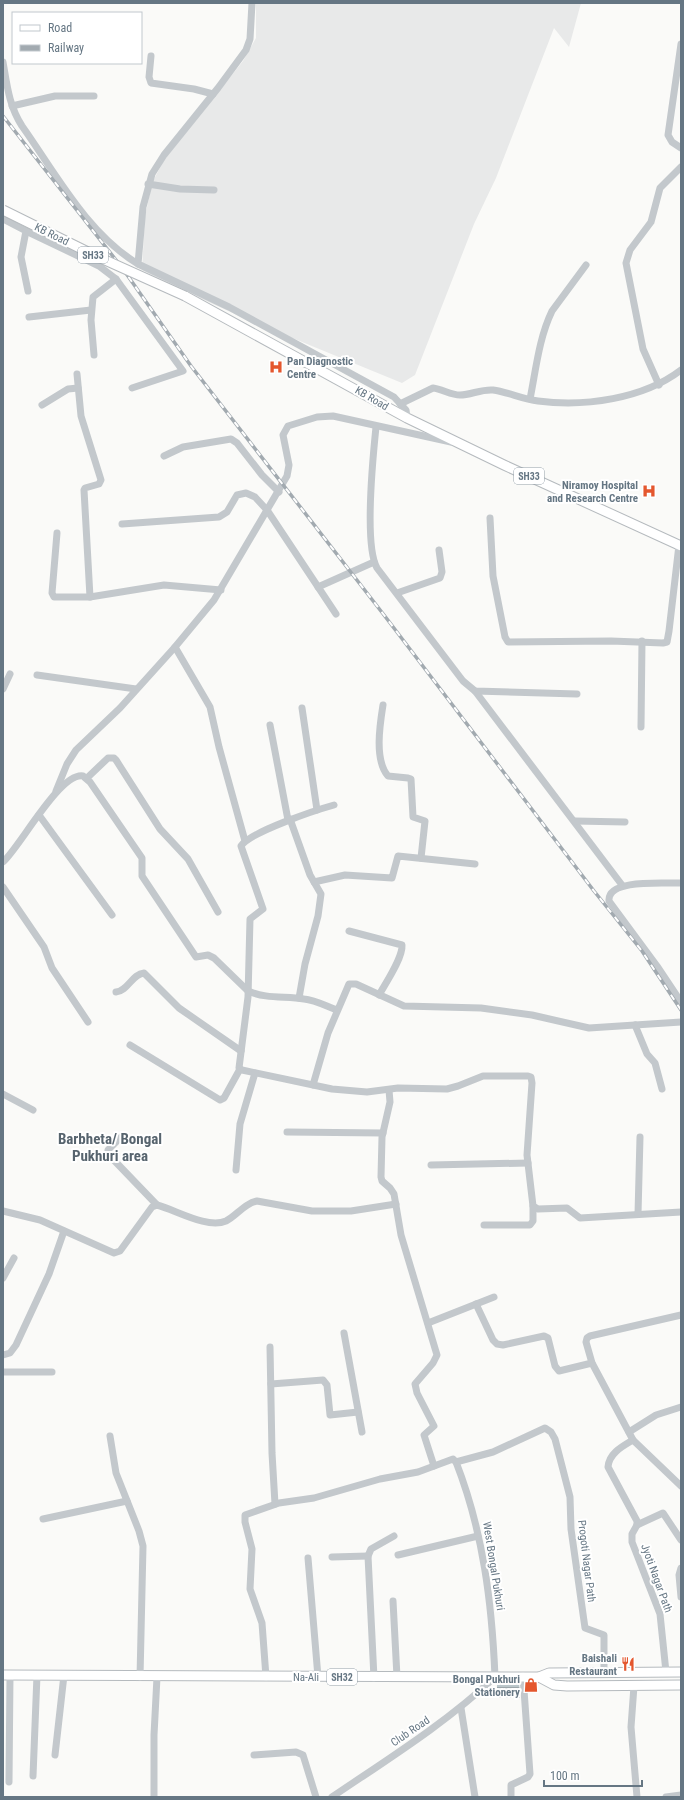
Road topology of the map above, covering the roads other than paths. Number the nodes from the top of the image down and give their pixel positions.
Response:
1 (252, 3) edge
2 (681, 44) edge
3 (151, 56) dead end
4 (3, 62) edge
5 (213, 94) junction
6 (94, 96) dead end
7 (12, 106) junction
8 (681, 148) edge
9 (681, 167) edge
10 (148, 184) junction
11 (214, 190) dead end
12 (3, 210) edge
13 (3, 219) edge
14 (26, 231) junction
15 (138, 264) junction
16 (586, 266) dead end
17 (116, 279) junction
18 (28, 291) dead end
19 (91, 310) junction
20 (29, 317) dead end
21 (94, 355) dead end
22 (681, 370) edge
23 (77, 374) dead end
24 (659, 384) junction
25 (78, 388) junction
26 (132, 388) dead end
27 (530, 399) junction
28 (400, 404) junction
29 (42, 405) dead end
30 (407, 418) junction
31 (376, 427) junction
32 (461, 444) junction
33 (164, 456) dead end
34 (278, 492) junction
35 (267, 510) junction
36 (490, 518) dead end
37 (122, 524) dead end
38 (57, 533) dead end
39 (680, 546) edge
40 (439, 550) dead end
41 (374, 562) junction
42 (318, 587) junction
43 (221, 590) junction
44 (396, 592) junction
45 (90, 596) junction
46 (336, 614) dead end
47 (642, 641) junction
48 (175, 647) junction
49 (10, 674) dead end
50 (37, 675) dead end
51 (136, 689) junction
52 (3, 690) edge
53 (475, 691) junction
54 (577, 694) dead end
55 (382, 705) dead end
56 (302, 708) dead end
57 (270, 724) dead end
58 (641, 727) dead end
59 (87, 778) junction
60 (56, 791) junction
61 (334, 804) dead end
62 (317, 810) junction
63 (39, 815) junction
64 (289, 820) junction
65 (576, 821) junction
66 (625, 822) dead end
67 (245, 841) junction
68 (421, 858) junction
69 (3, 862) edge
70 (475, 864) dead end
71 (314, 882) junction
72 (681, 883) edge
73 (622, 885) junction
74 (3, 887) edge
75 (218, 912) dead end
76 (112, 915) dead end
77 (349, 932) dead end
78 (248, 991) junction
79 (116, 992) dead end
80 (379, 995) junction
81 (299, 998) junction
82 (681, 1002) edge
83 (337, 1010) junction
84 (88, 1022) dead end
85 (681, 1022) edge
86 (635, 1025) junction
87 (130, 1044) dead end
88 (240, 1051) junction
89 (240, 1069) junction
90 (255, 1073) junction
91 (313, 1085) junction
92 (662, 1089) dead end
93 (389, 1090) junction
94 (3, 1094) edge
95 (33, 1110) dead end
96 (287, 1132) dead end
97 (383, 1133) junction
98 (121, 1137) dead end
99 (640, 1137) dead end
100 (528, 1163) junction
101 (431, 1165) dead end
102 (236, 1170) dead end
103 (396, 1204) junction
104 (157, 1205) junction
105 (533, 1206) junction
106 (3, 1211) edge
107 (681, 1212) edge
108 (638, 1214) junction
109 (484, 1225) dead end
110 (64, 1231) junction
111 (14, 1258) dead end
112 (3, 1278) edge
113 (494, 1296) dead end
114 (476, 1304) junction
115 (681, 1315) edge
116 (428, 1323) junction
117 (344, 1333) dead end
118 (270, 1348) dead end
119 (3, 1355) edge
120 (592, 1362) junction
121 (3, 1372) edge
122 (52, 1372) dead end
123 (271, 1384) junction
124 (681, 1407) edge
125 (358, 1412) junction
126 (362, 1432) dead end
127 (629, 1432) junction
128 (110, 1436) dead end
129 (633, 1440) junction
130 (456, 1462) junction
131 (434, 1466) junction
132 (681, 1486) edge
133 (127, 1501) junction
134 (275, 1504) junction
135 (43, 1519) dead end
136 (638, 1525) junction
137 (394, 1536) dead end
138 (478, 1536) junction
139 (681, 1540) edge
140 (398, 1555) dead end
141 (368, 1556) junction
142 (332, 1557) dead end
143 (308, 1558) dead end
144 (681, 1568) edge
145 (681, 1597) edge
146 (393, 1601) dead end
147 (666, 1672) junction
148 (681, 1672) edge
149 (604, 1673) junction
150 (6, 1675) edge
151 (37, 1675) junction
152 (64, 1676) junction
153 (140, 1676) junction
154 (523, 1676) junction
155 (157, 1677) junction
156 (266, 1677) junction
157 (318, 1677) junction
158 (397, 1677) junction
159 (495, 1677) junction
160 (539, 1677) junction
161 (681, 1677) edge
162 (374, 1678) junction
163 (681, 1685) edge
164 (634, 1686) junction
165 (462, 1708) junction
166 (55, 1755) dead end
167 (254, 1755) dead end
168 (34, 1776) dead end
169 (10, 1782) dead end
170 (681, 1795) edge
171 (154, 1797) edge
172 (316, 1797) edge
173 (332, 1797) edge
174 (475, 1797) edge
175 (511, 1797) edge
176 (637, 1797) edge
177 (666, 1797) edge

1 - 5 street
2 - 8 street
3 - 5 street
4 - 7 street
5 - 10 street
6 - 7 street
7 - 15 street
9 - 24 street
10 - 11 street
10 - 15 street
12 - 30 main road, KB Road / SH33, bridge
13 - 14 street
14 - 17 street
14 - 18 street
15 - 28 street
16 - 27 street
17 - 19 street
17 - 26 street
19 - 20 street
19 - 21 street
22 - 24 street
23 - 25 street
24 - 27 street
25 - 29 street
25 - 45 street
27 - 28 street
28 - 30 street
30 - 32 main road, KB Road / SH33
31 - 32 street
31 - 34 street
31 - 41 street
32 - 39 main road, KB Road / SH33
33 - 34 street
34 - 35 street
35 - 37 street
35 - 42 street
35 - 43 street
36 - 47 street
38 - 45 street
39 - 47 street
40 - 44 street
41 - 42 street
41 - 44 street
42 - 46 street
43 - 45 street
43 - 48 street
44 - 53 street
47 - 58 street
48 - 51 street
48 - 67 street
49 - 52 street
50 - 51 street
51 - 60 street
53 - 54 street
53 - 65 street
55 - 68 street
56 - 62 street
57 - 64 street
59 - 60 street
59 - 75 street
59 - 78 street
60 - 63 street
61 - 62 street
62 - 64 street
63 - 69 street
63 - 76 street
64 - 67 street
64 - 71 street
65 - 66 street
65 - 73 street
67 - 78 street
68 - 70 street
68 - 71 street
71 - 81 street
72 - 73 street
73 - 82 street
74 - 84 street
77 - 80 street
78 - 81 street
78 - 88 street
79 - 88 street
80 - 83 street
80 - 86 street
81 - 83 street
83 - 91 street
85 - 86 street
86 - 92 street
87 - 89 street
88 - 89 street
89 - 90 street
90 - 91 street
90 - 102 street
91 - 93 street
93 - 97 street
93 - 100 street
94 - 95 street
96 - 97 street
97 - 103 street
98 - 104 street
99 - 108 street
100 - 101 street
100 - 105 street
103 - 104 street
103 - 116 street
104 - 110 street
105 - 108 street
105 - 109 street
106 - 110 street
107 - 108 street
110 - 119 street
111 - 112 street
113 - 114 street
114 - 116 street
114 - 120 street
115 - 120 street
116 - 131 street
117 - 125 street
118 - 123 street
120 - 127 street
121 - 122 street
123 - 125 street
123 - 134 street
124 - 127 street
125 - 126 street
127 - 129 street
128 - 133 street
129 - 132 street
129 - 136 street
130 - 131 street
130 - 138 street, West Bongal Pukhuri
130 - 149 street, Progoti Nagar Path
131 - 134 street
133 - 135 street
133 - 153 street
134 - 156 street
136 - 139 street
136 - 147 street, Jyoti Nagar Path
137 - 141 street
138 - 140 street
138 - 159 street, West Bongal Pukhuri
141 - 142 street
141 - 162 street
143 - 157 street
144 - 145 street
146 - 158 street
147 - 148 main road, Na-Ali / SH32
147 - 149 main road, Na-Ali / SH32
149 - 160 main road, Na-Ali / SH32
150 - 151 main road, Na-Ali / SH32
150 - 169 street
151 - 152 main road, Na-Ali / SH32
151 - 168 street
152 - 153 main road, Na-Ali / SH32
152 - 166 street
153 - 155 main road, Na-Ali / SH32
154 - 159 main road, Na-Ali / SH32
154 - 160 main road, Na-Ali / SH32
154 - 175 street
155 - 156 main road, Na-Ali / SH32
155 - 171 street
156 - 157 main road, Na-Ali / SH32
157 - 162 main road, Na-Ali / SH32
158 - 159 main road, Na-Ali / SH32
158 - 162 main road, Na-Ali / SH32
159 - 165 street, Club Road
160 - 161 main road
160 - 164 main road
163 - 164 main road
164 - 176 street
165 - 173 street, Club Road
165 - 174 street
167 - 172 street
170 - 177 street

